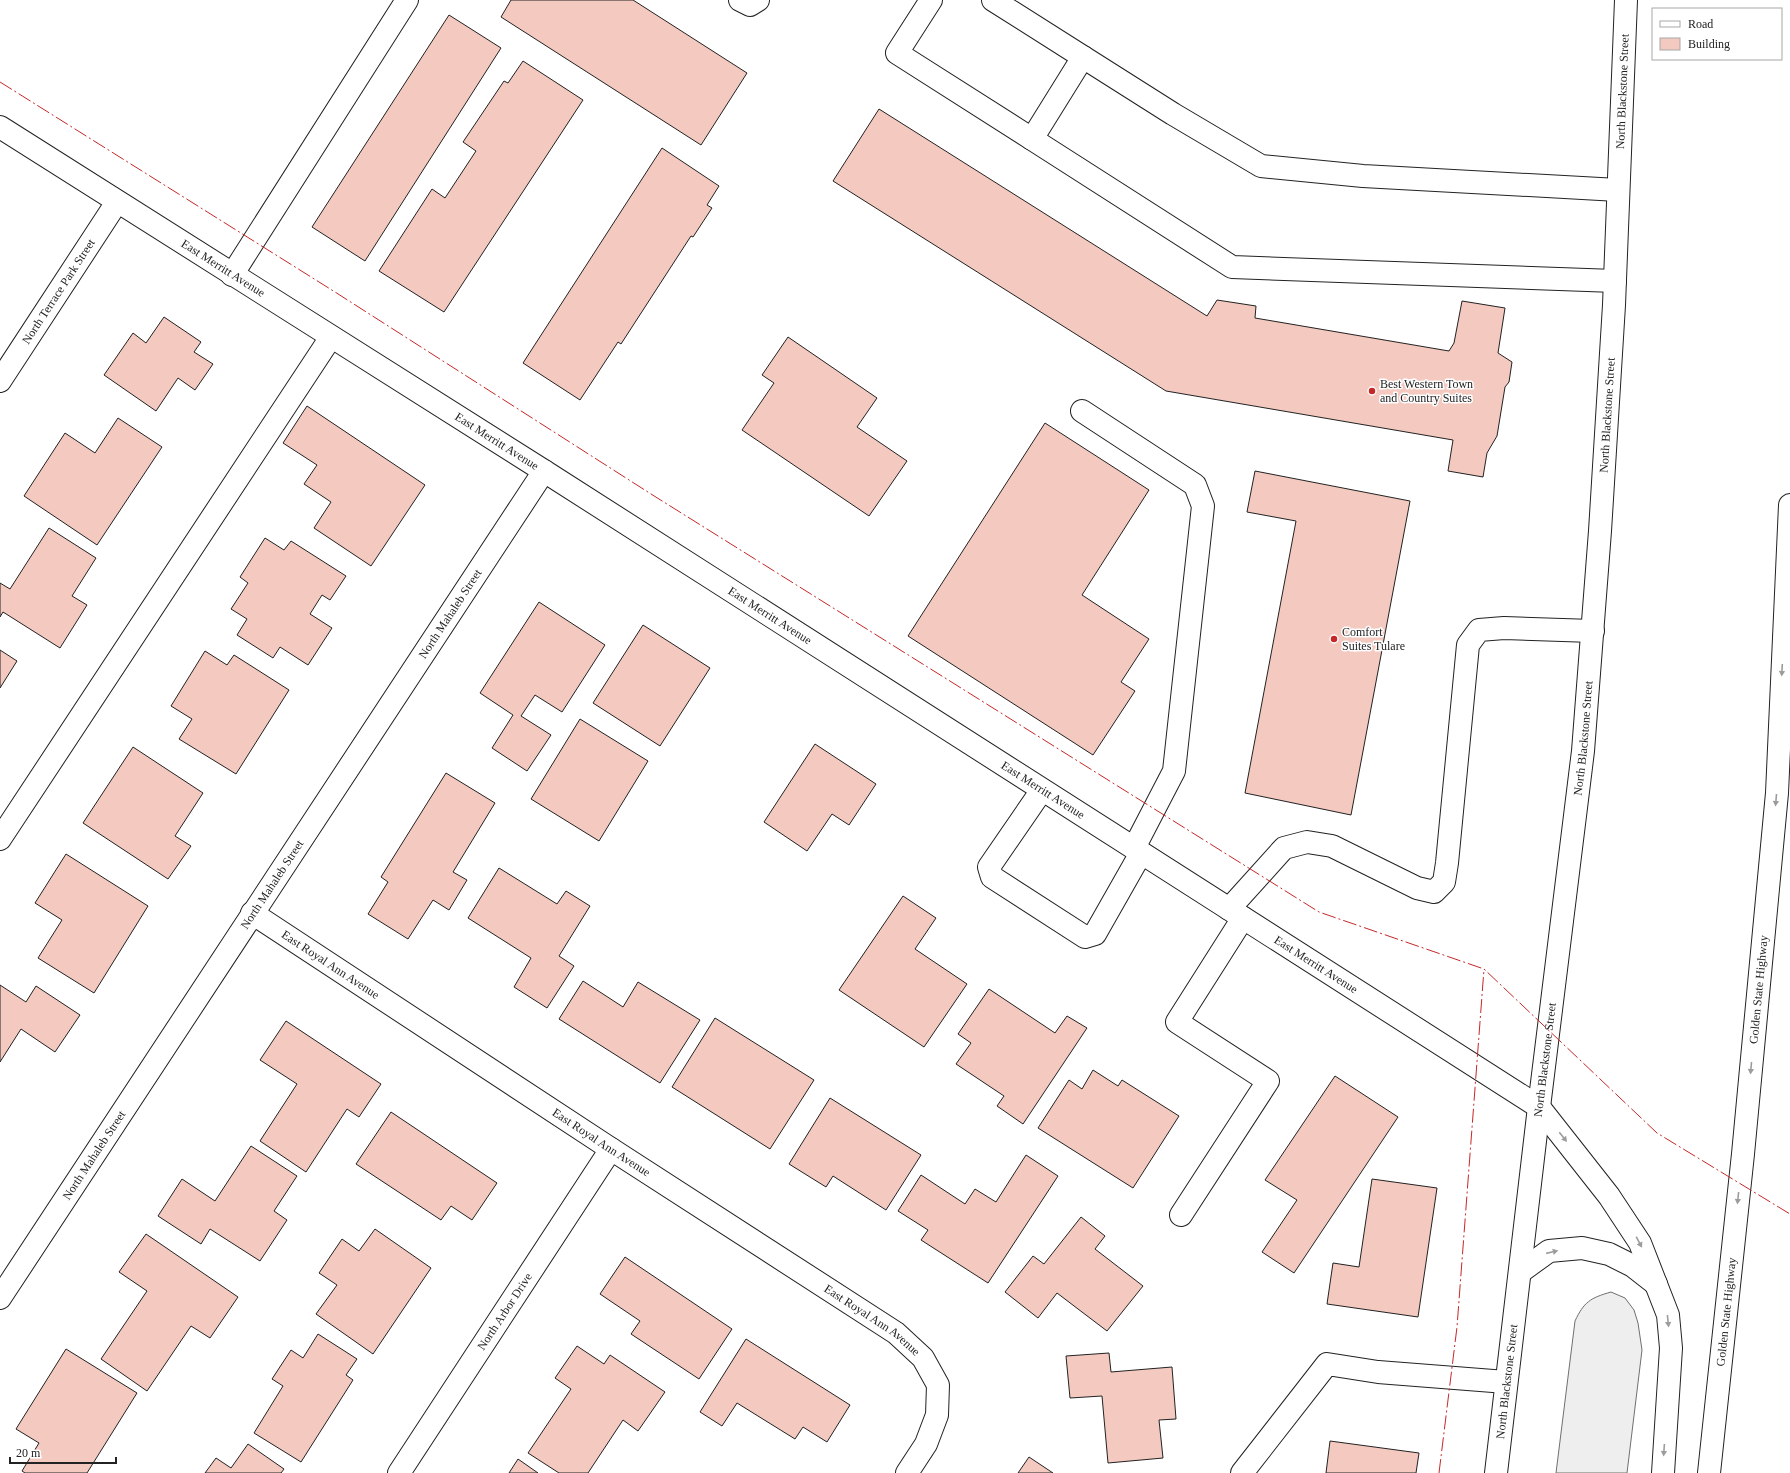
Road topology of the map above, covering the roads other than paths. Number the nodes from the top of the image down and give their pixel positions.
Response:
1 (406, 0) edge
2 (740, 0) edge
3 (758, 0) edge
4 (931, 0) edge
5 (993, 0) edge
6 (1626, 0) edge
7 (1083, 57) junction
8 (0, 127) edge
9 (1032, 139) junction
10 (1618, 190) junction
11 (117, 202) junction
12 (232, 275) junction
13 (1615, 280) junction
14 (331, 337) junction
15 (0, 381) edge
16 (1082, 411) dead end
17 (544, 472) junction
18 (1790, 505) edge
19 (1593, 630) junction
20 (1042, 790) junction
21 (0, 839) edge
22 (1138, 850) junction
23 (252, 913) junction
24 (1236, 914) junction
25 (1539, 1107) junction
26 (611, 1150) junction
27 (1181, 1215) dead end
28 (1520, 1272) junction
29 (1656, 1284) junction
30 (0, 1298) edge
31 (1506, 1382) junction
32 (399, 1473) edge
33 (907, 1473) edge
34 (1242, 1473) edge
35 (1496, 1473) edge
36 (1663, 1473) edge
37 (1709, 1473) edge

1 - 12 main road
2 - 3 main road
4 - 9 main road
5 - 7 main road
6 - 10 main road, North Blackstone Street
7 - 9 main road
7 - 10 main road
8 - 11 main road, East Merritt Avenue
9 - 13 main road
10 - 13 main road, North Blackstone Street
11 - 12 main road, East Merritt Avenue
11 - 15 main road, North Terrace Park Street
12 - 14 main road, East Merritt Avenue
13 - 19 main road, North Blackstone Street
14 - 17 main road, East Merritt Avenue
14 - 21 main road
16 - 22 main road
17 - 20 main road, East Merritt Avenue
17 - 23 main road, North Mahaleb Street
18 -> 37 main road, Golden State Highway
19 - 24 main road
19 - 25 main road, North Blackstone Street
20 - 22 main road, East Merritt Avenue
20 - 22 main road
22 - 24 main road, East Merritt Avenue
23 - 26 main road, East Royal Ann Avenue
23 - 30 main road, North Mahaleb Street
24 - 25 main road, East Merritt Avenue
24 - 27 main road
25 - 28 main road, North Blackstone Street
25 -> 29 main road, East Merritt Avenue
26 - 32 main road, North Arbor Drive
26 - 33 main road, East Royal Ann Avenue
28 -> 29 main road
28 - 31 main road, North Blackstone Street
29 -> 36 main road, East Merritt Avenue
31 - 34 main road
31 - 35 main road, North Blackstone Street

